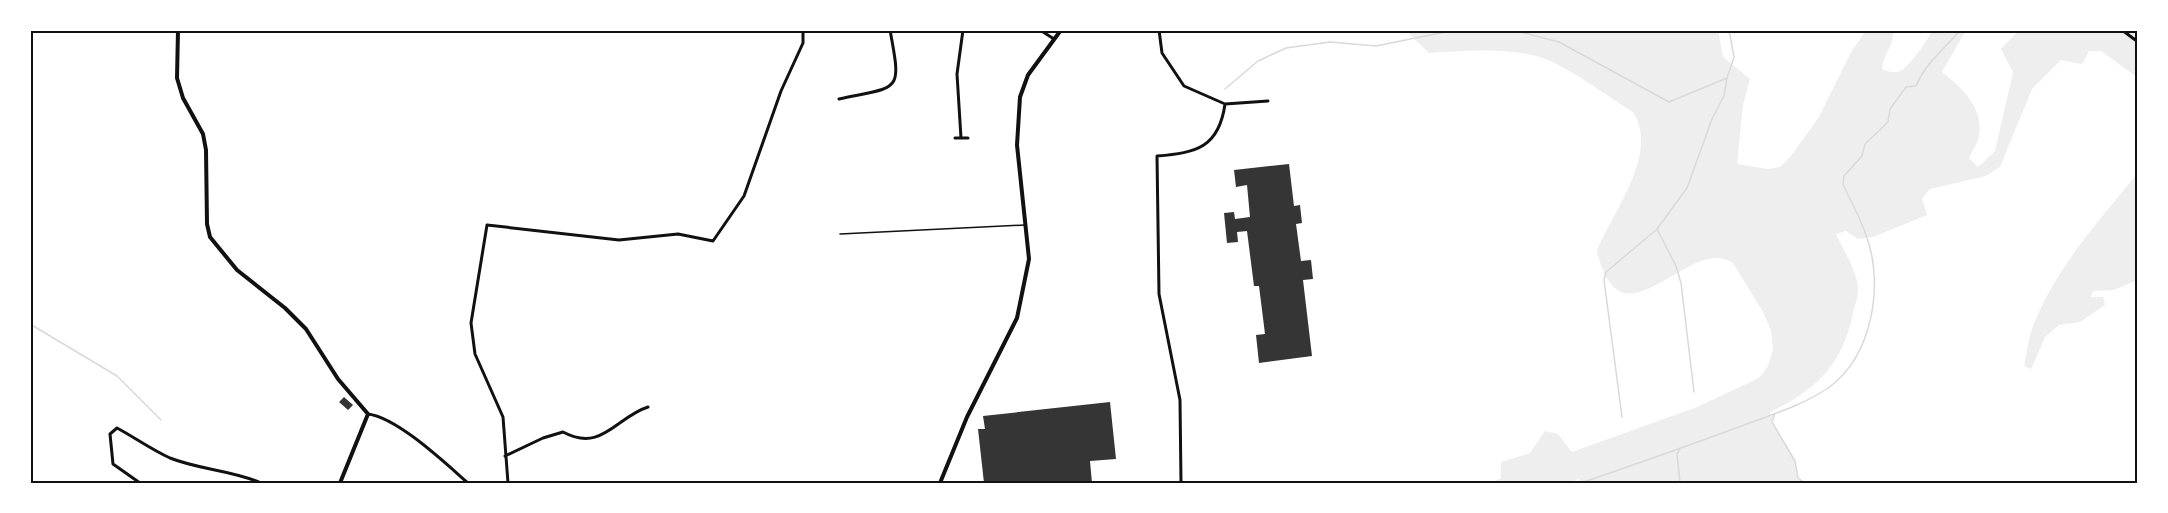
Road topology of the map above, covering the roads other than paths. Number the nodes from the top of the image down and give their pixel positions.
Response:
1 (177, 30) edge
2 (803, 30) edge
3 (890, 30) edge
4 (963, 30) edge
5 (1040, 30) edge
6 (1061, 30) edge
7 (1159, 30) edge
8 (2122, 30) edge
9 (1054, 39) junction
10 (2138, 42) edge
11 (839, 99) dead end
12 (1268, 101) dead end
13 (1225, 104) junction
14 (955, 138) dead end
15 (961, 138) junction
16 (968, 138) dead end
17 (1027, 225) junction
18 (840, 234) dead end
19 (648, 407) dead end
20 (368, 414) junction
21 (505, 456) junction
22 (140, 483) edge
23 (261, 483) edge
24 (340, 483) edge
25 (468, 483) edge
26 (508, 483) edge
27 (940, 483) edge
28 (1181, 483) edge

1 - 20 street
2 - 21 street
3 - 11 street
4 - 15 street
5 - 9 street
6 - 9 street
7 - 13 street
8 - 10 street
9 - 17 street
12 - 13 street
13 - 28 street
14 - 15 street
15 - 16 street
17 - 18 lane
17 - 27 street
19 - 21 street
20 - 24 street
20 - 25 street
21 - 26 street
22 - 23 street

